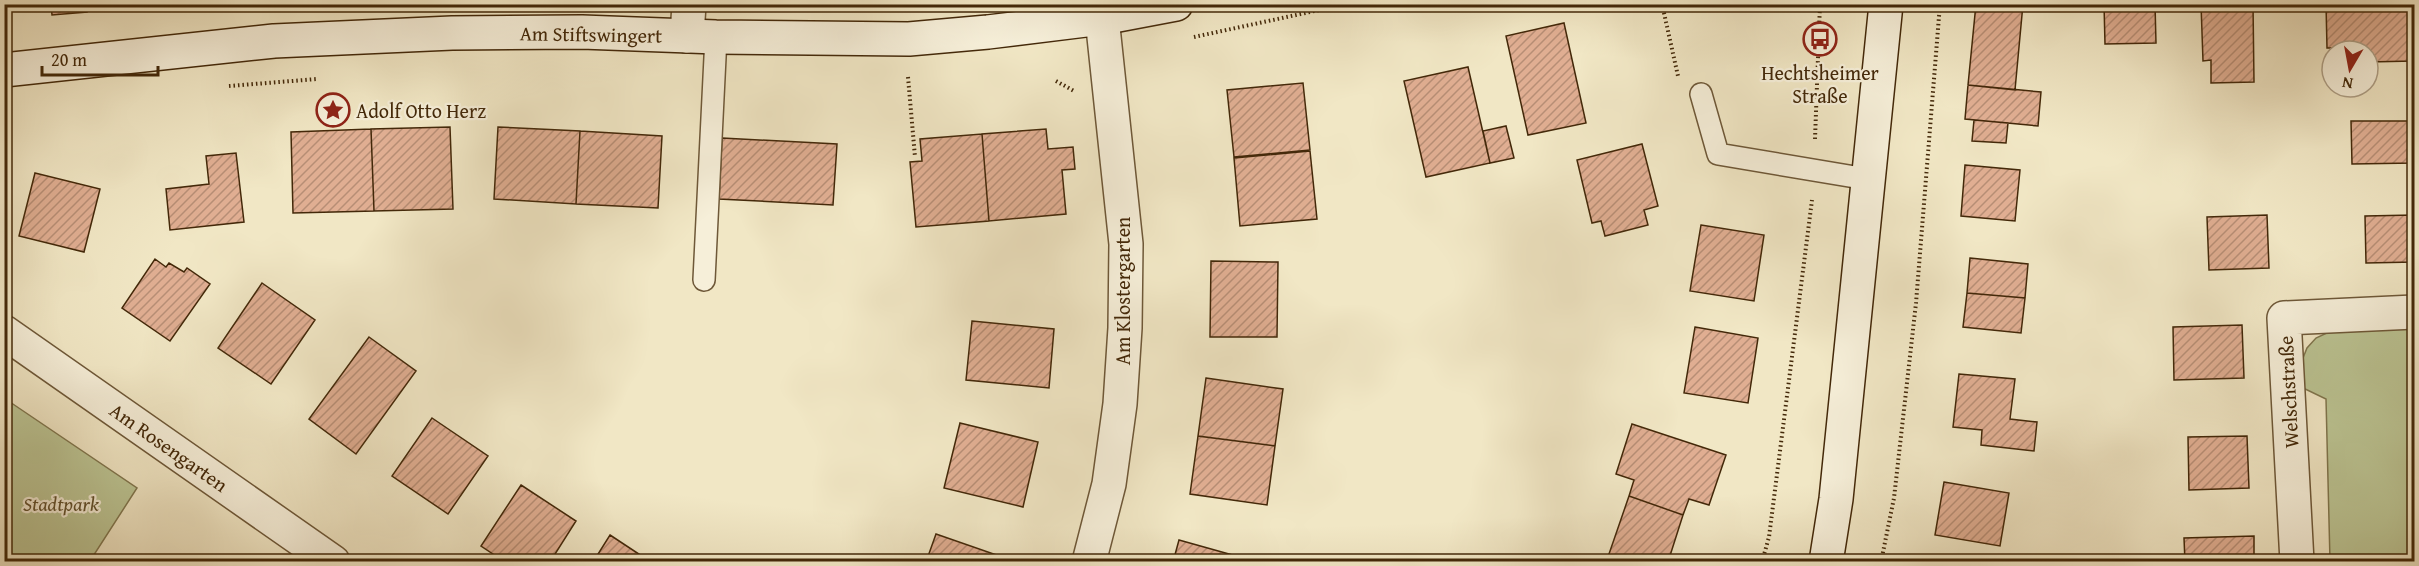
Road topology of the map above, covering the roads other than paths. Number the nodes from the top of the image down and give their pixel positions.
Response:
1 (1176, 4) edge
2 (1886, 4) edge
3 (1055, 14) edge
4 (1102, 18) junction
5 (697, 26) edge
6 (4, 70) edge
7 (1701, 94) dead end
8 (1868, 179) junction
9 (704, 280) dead end
10 (2415, 312) edge
11 (4, 332) edge
12 (333, 561) edge
13 (1089, 561) edge
14 (1826, 561) edge
15 (2297, 561) edge

1 - 4 street, Am Stiftswingert
2 - 8 street
3 - 4 street, Am Stiftswingert
3 - 5 street, Am Stiftswingert
4 - 13 street, Am Klostergarten
5 - 6 street, Am Stiftswingert
5 - 9 lane
7 - 8 lane
8 - 14 street
10 - 15 street, Welschstraße
11 - 12 street, Am Rosengarten

